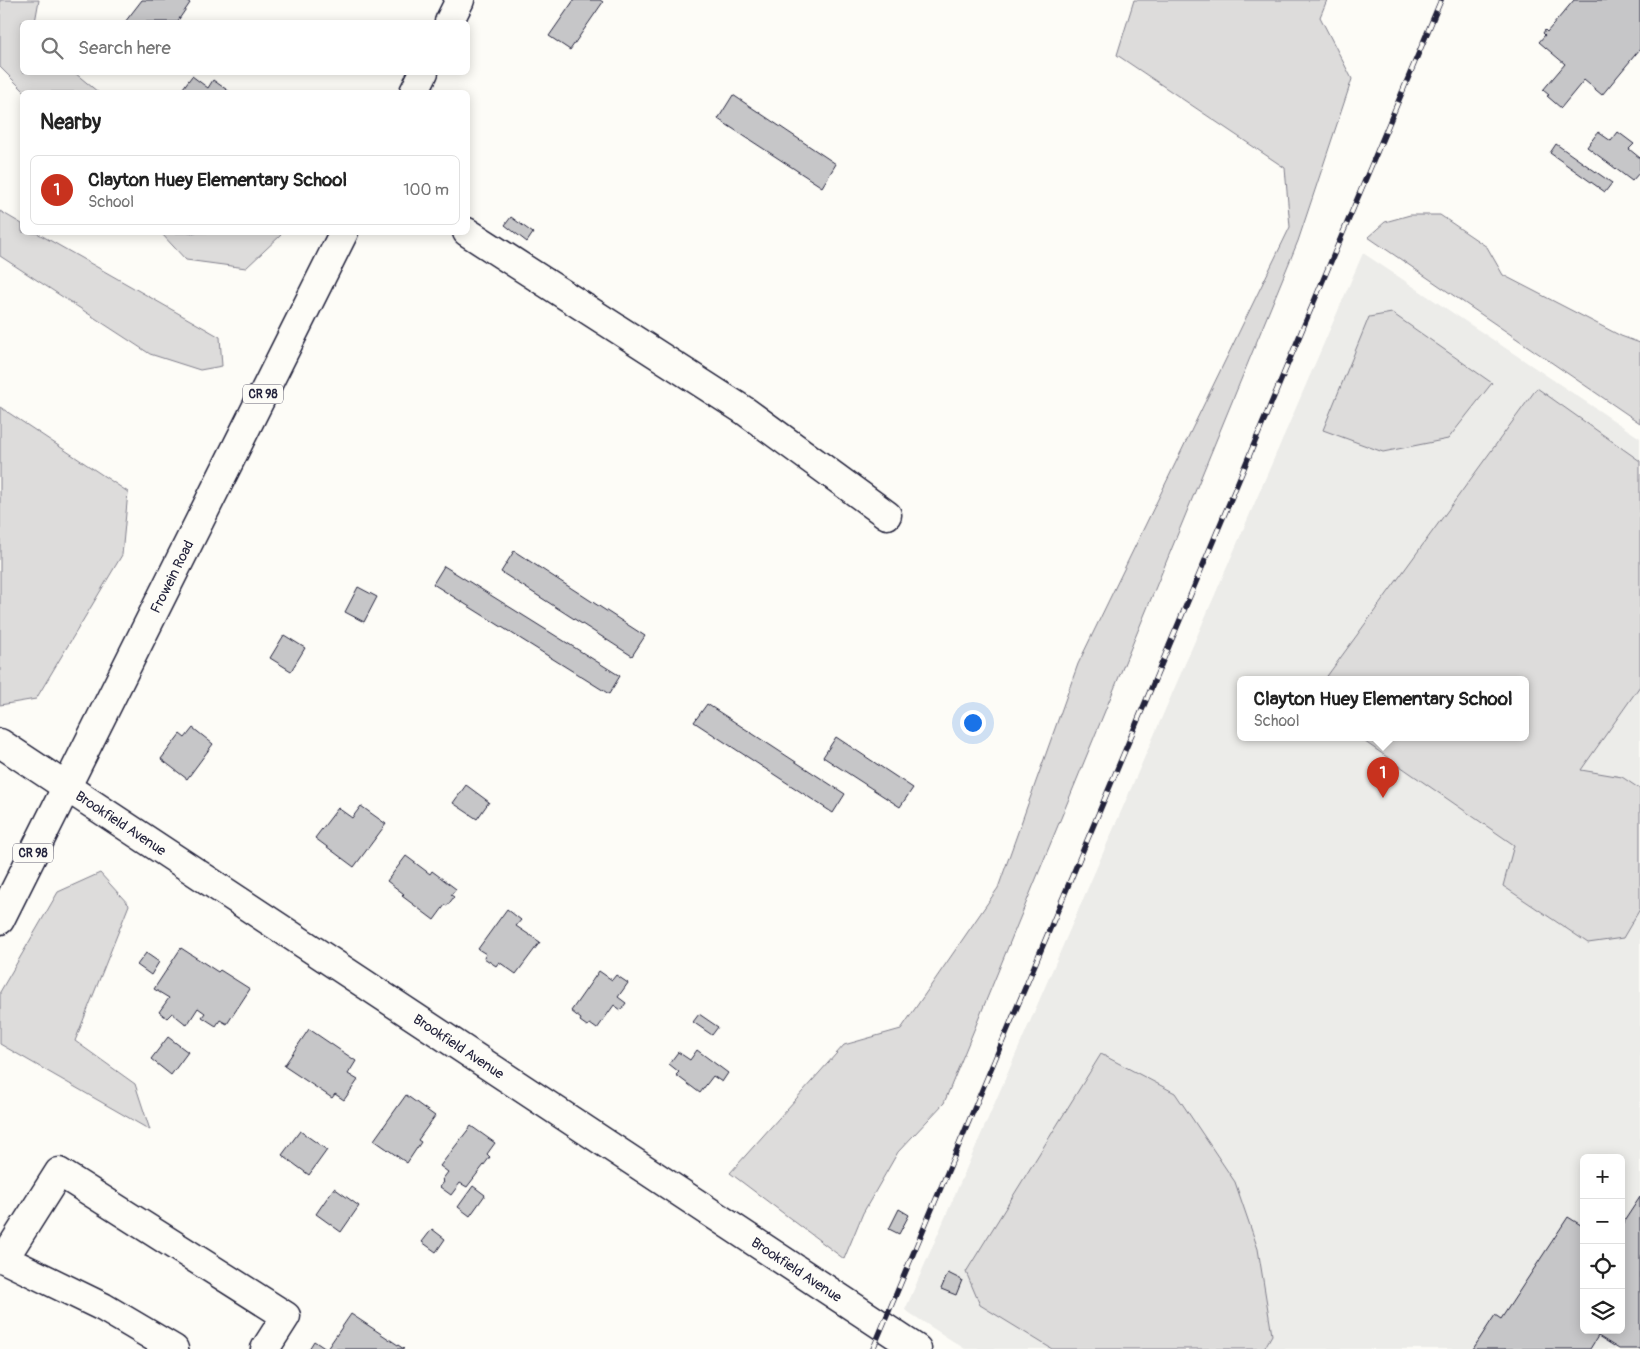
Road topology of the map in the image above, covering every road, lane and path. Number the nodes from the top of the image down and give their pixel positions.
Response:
1 (460, 0) edge
2 (450, 20) edge
3 (422, 75) edge
4 (415, 90) edge
5 (470, 234) edge
6 (342, 235) edge
7 (887, 515) dead end
8 (0, 743) edge
9 (67, 786) junction
10 (0, 920) edge
11 (2, 1258) edge
12 (174, 1349) edge
13 (265, 1349) edge
14 (917, 1349) edge

1 - 2 main road
3 - 4 main road
5 - 7 main road
6 - 9 main road, Frowein Road / CR 98
8 - 9 main road, Brookfield Avenue
9 - 10 main road, Frowein Road / CR 98
9 - 14 main road, Brookfield Avenue
11 - 12 main road
11 - 13 main road

